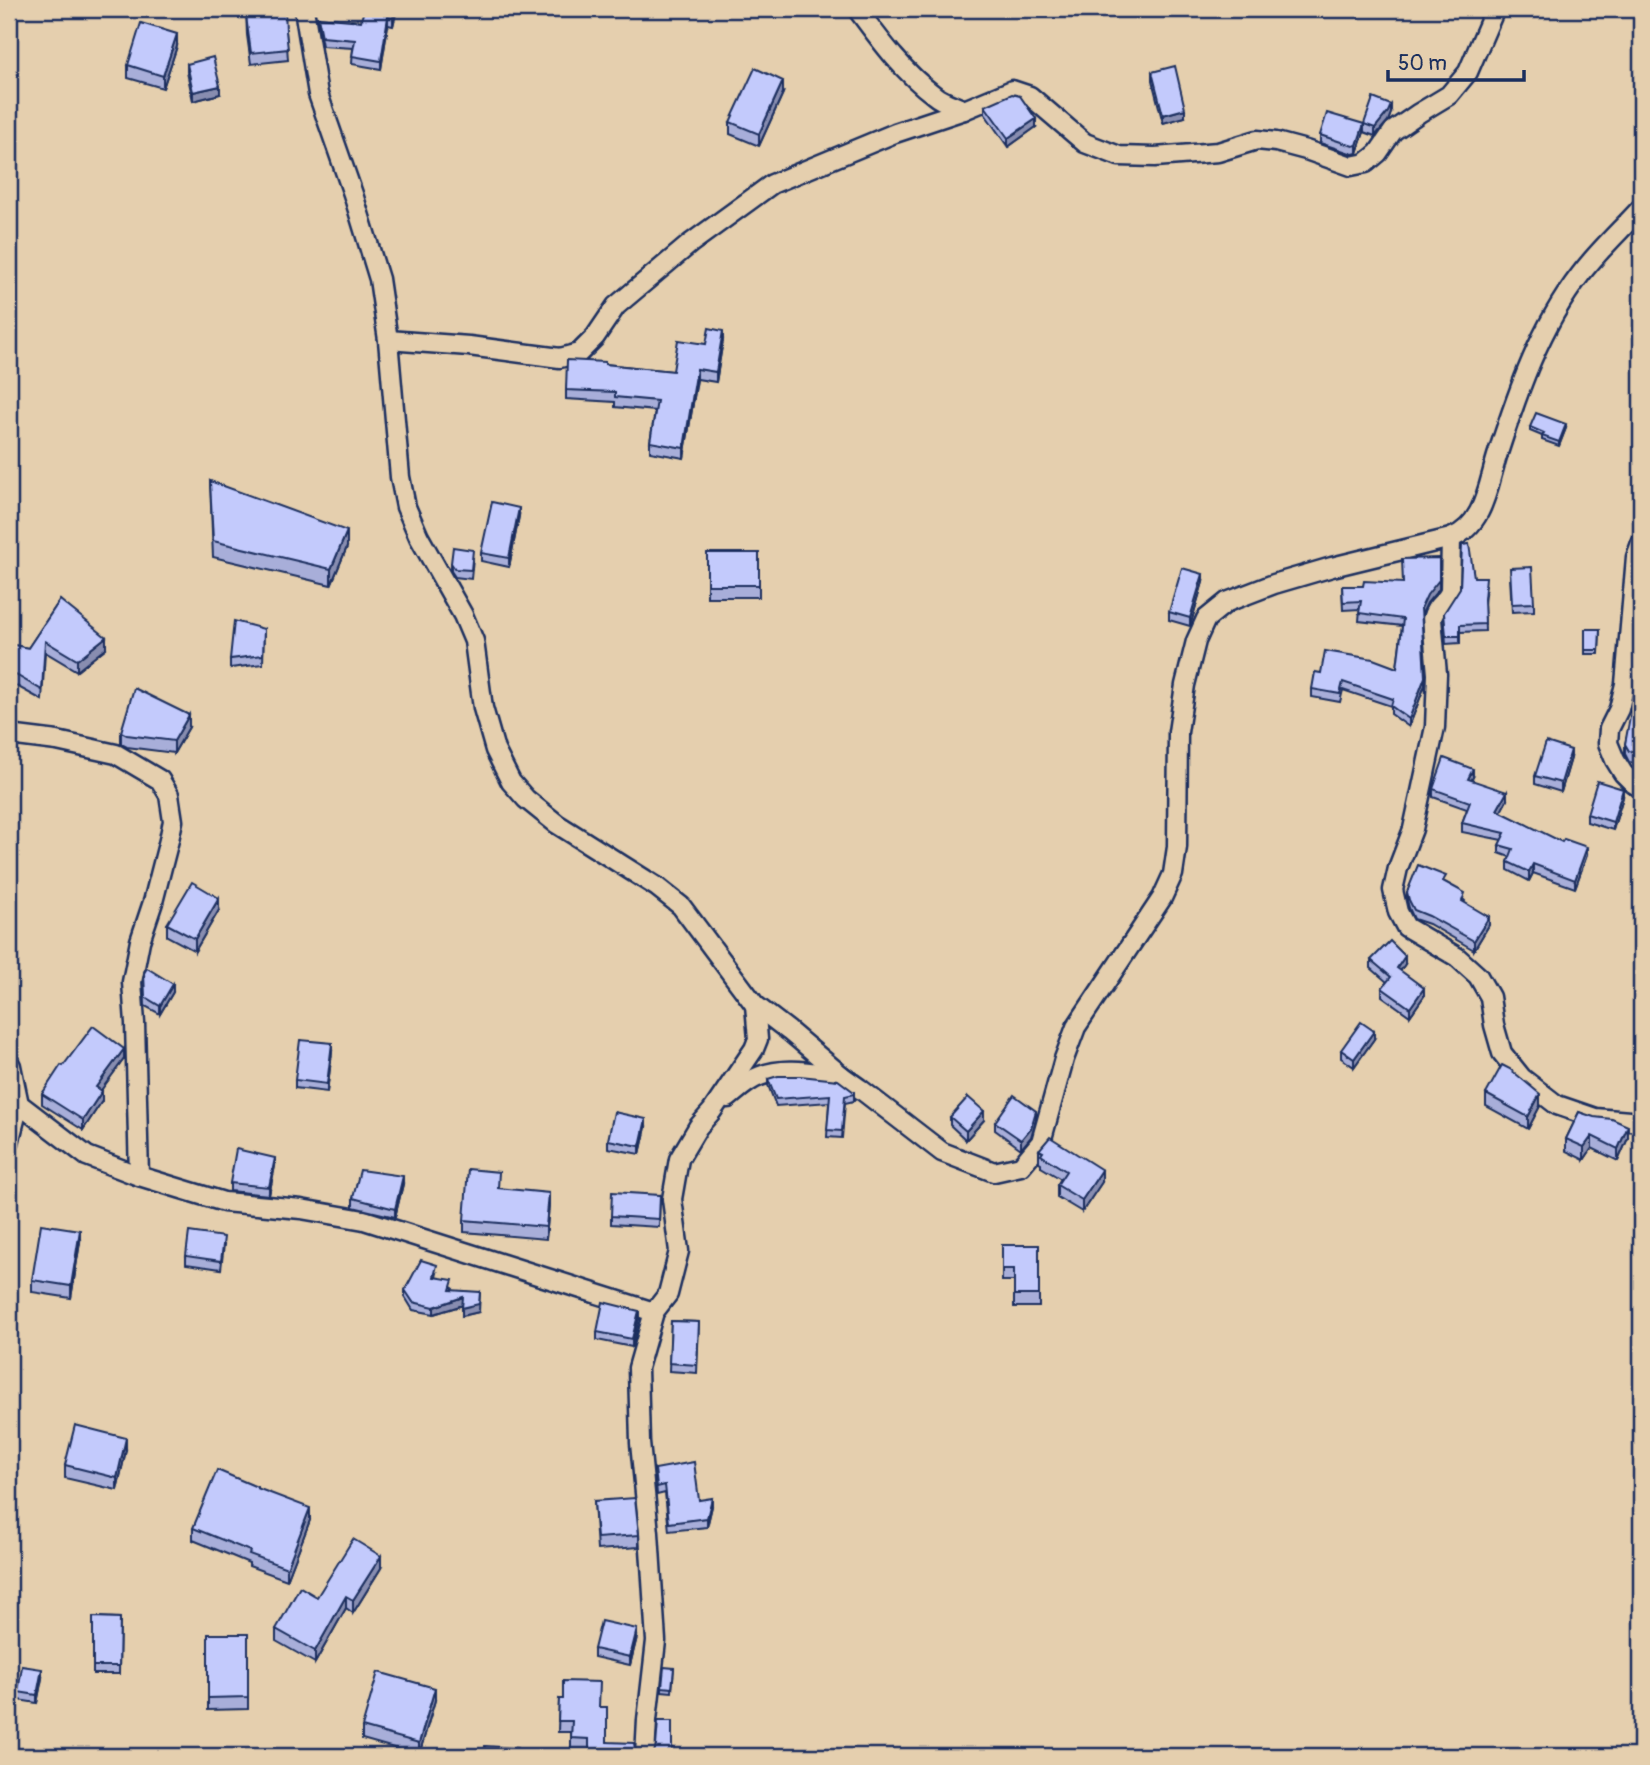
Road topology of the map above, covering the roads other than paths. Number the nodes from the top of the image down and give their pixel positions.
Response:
1 (304, 9) edge
2 (857, 9) edge
3 (1496, 9) edge
4 (964, 110) junction
5 (1641, 208) edge
6 (388, 340) junction
7 (1451, 538) junction
8 (1641, 543) edge
9 (9, 735) edge
10 (1641, 788) edge
11 (755, 1005) junction
12 (9, 1062) edge
13 (842, 1076) junction
14 (19, 1104) junction
15 (712, 1111) junction
16 (1641, 1122) edge
17 (9, 1143) edge
18 (139, 1176) junction
19 (654, 1312) junction
20 (645, 1756) edge

1 - 6 street
2 - 4 street
3 - 4 street
4 - 6 street
5 - 7 street
6 - 11 street
7 - 13 street
7 - 16 street
8 - 10 street
9 - 18 street
11 - 13 street
11 - 15 street
12 - 14 street
13 - 15 street
14 - 17 street
14 - 18 street
15 - 19 street
18 - 19 street
19 - 20 street

